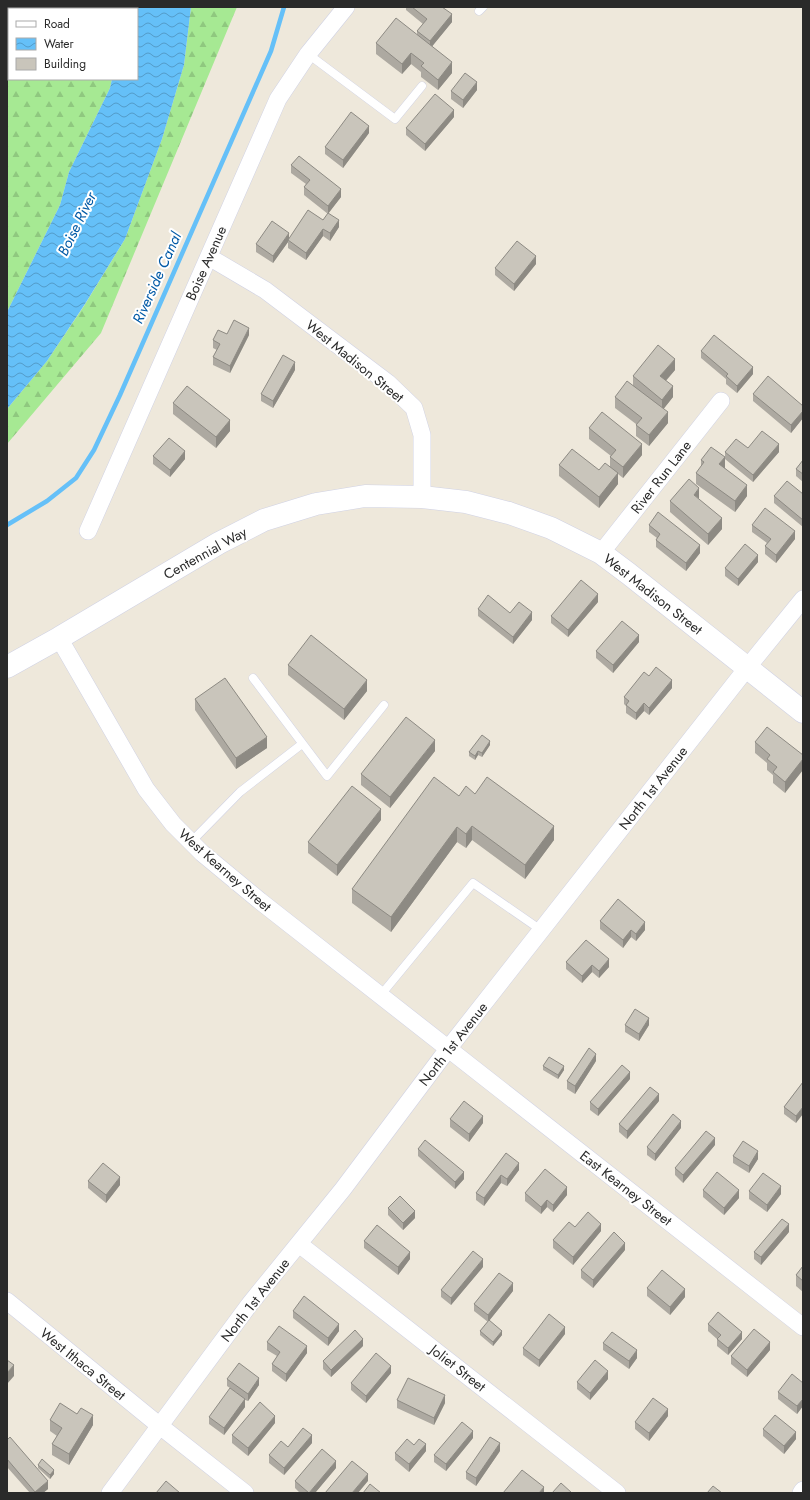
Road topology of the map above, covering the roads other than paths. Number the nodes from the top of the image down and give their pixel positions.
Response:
1 (346, 7) edge
2 (308, 54) junction
3 (422, 86) dead end
4 (209, 257) junction
5 (721, 401) dead end
6 (422, 497) junction
7 (88, 530) dead end
8 (601, 553) junction
9 (803, 599) edge
10 (59, 638) junction
11 (7, 667) edge
12 (747, 668) junction
13 (253, 678) dead end
14 (384, 705) dead end
15 (803, 712) edge
16 (302, 744) junction
17 (191, 842) junction
18 (541, 930) junction
19 (380, 996) junction
20 (448, 1049) junction
21 (299, 1244) junction
22 (7, 1302) edge
23 (803, 1327) edge
24 (160, 1426) junction
25 (803, 1490) edge
26 (110, 1493) edge
27 (246, 1493) edge
28 (617, 1493) edge
29 (801, 1493) edge

1 - 2 street, Boise Avenue
2 - 3 lane
2 - 4 street, Boise Avenue
4 - 6 street, West Madison Street
4 - 7 street, Boise Avenue
5 - 8 street, River Run Lane
6 - 8 main road, West Madison Street
6 - 10 main road, Centennial Way
8 - 12 main road, West Madison Street
9 - 12 street, North 1st Avenue
10 - 11 main road, Centennial Way
10 - 17 street, West Kearney Street
12 - 15 main road, West Madison Street
12 - 18 street, North 1st Avenue
13 - 16 lane
14 - 16 lane
16 - 17 lane
17 - 19 street, West Kearney Street
18 - 19 lane
18 - 20 street, North 1st Avenue
19 - 20 street, West Kearney Street
20 - 21 street, North 1st Avenue
20 - 23 street, East Kearney Street
21 - 24 street, North 1st Avenue
21 - 28 street, Joliet Street
22 - 24 street, West Ithaca Street
24 - 26 street, North 1st Avenue
24 - 27 street, West Ithaca Street
25 - 29 street

